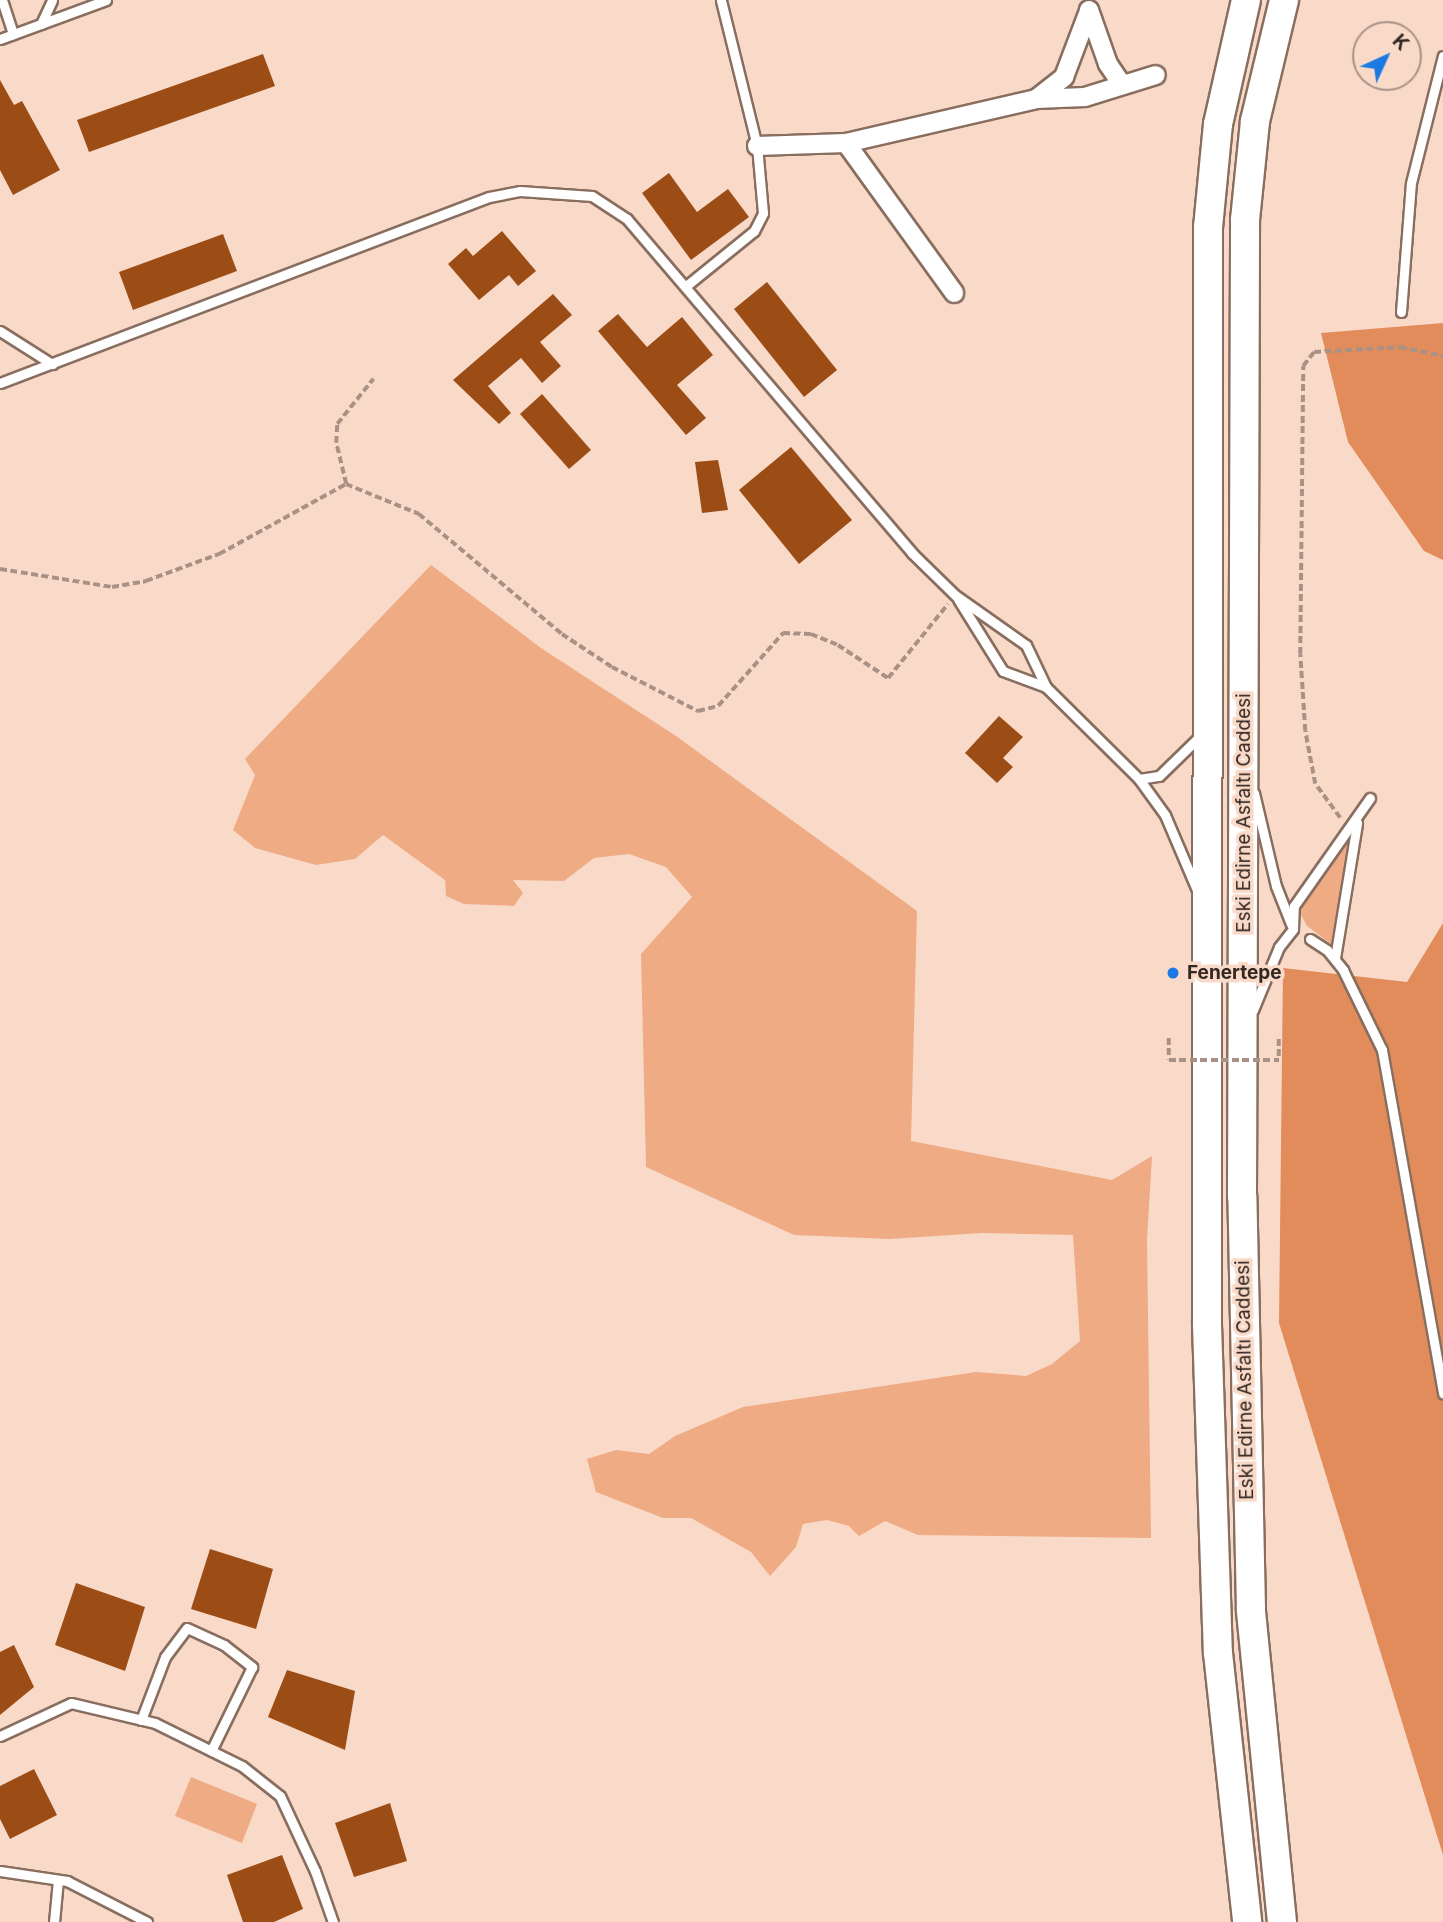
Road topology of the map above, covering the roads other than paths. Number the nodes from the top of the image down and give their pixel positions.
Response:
1 (2, 0) edge
2 (52, 0) edge
3 (106, 0) edge
4 (721, 0) edge
5 (1246, 0) edge
6 (1284, 0) edge
7 (1089, 6) edge
8 (41, 24) junction
9 (13, 34) junction
10 (0, 39) edge
11 (1443, 57) edge
12 (1156, 75) dead end
13 (1121, 83) junction
14 (1438, 96) edge
15 (1036, 99) junction
16 (846, 142) junction
17 (757, 146) junction
18 (686, 286) junction
19 (954, 293) dead end
20 (1401, 312) dead end
21 (0, 331) edge
22 (52, 364) junction
23 (0, 383) edge
24 (955, 595) junction
25 (1046, 687) junction
26 (1208, 727) junction
27 (1244, 750) junction
28 (1139, 779) junction
29 (1370, 798) dead end
30 (1357, 821) junction
31 (1293, 929) junction
32 (1208, 932) junction
33 (1310, 939) dead end
34 (1335, 958) junction
35 (1244, 1034) junction
36 (1443, 1394) edge
37 (141, 1720) junction
38 (0, 1736) edge
39 (211, 1751) junction
40 (0, 1871) edge
41 (58, 1880) junction
42 (54, 1922) edge
43 (147, 1922) edge
44 (333, 1922) edge
45 (1247, 1922) edge
46 (1282, 1922) edge

1 - 9 lane
2 - 8 lane
3 - 8 lane
4 - 17 lane
5 - 26 highway, Eski Edirne Asfaltı Caddesi
6 - 27 highway, Eski Edirne Asfaltı Caddesi
7 - 13 street
7 - 15 street
8 - 9 lane
9 - 10 lane
11 - 14 lane
12 - 13 street
13 - 15 street
14 - 20 lane
15 - 16 street
16 - 17 street
16 - 19 street
17 - 18 lane
18 - 22 lane
18 - 24 lane
21 - 22 lane
22 - 23 lane
24 - 25 lane
24 - 25 lane
25 - 28 lane
26 - 28 lane
26 - 32 highway, Eski Edirne Asfaltı Caddesi
27 - 31 lane
27 - 35 highway, Eski Edirne Asfaltı Caddesi
28 - 32 lane
29 - 30 lane
30 - 31 lane
30 - 34 lane
31 - 35 lane
32 - 45 highway, Eski Edirne Asfaltı Caddesi
33 - 34 lane
34 - 36 lane
35 - 46 highway, Eski Edirne Asfaltı Caddesi
37 - 38 lane
37 - 39 lane
37 - 39 lane
39 - 44 lane
40 - 41 lane
41 - 42 lane
41 - 43 lane

